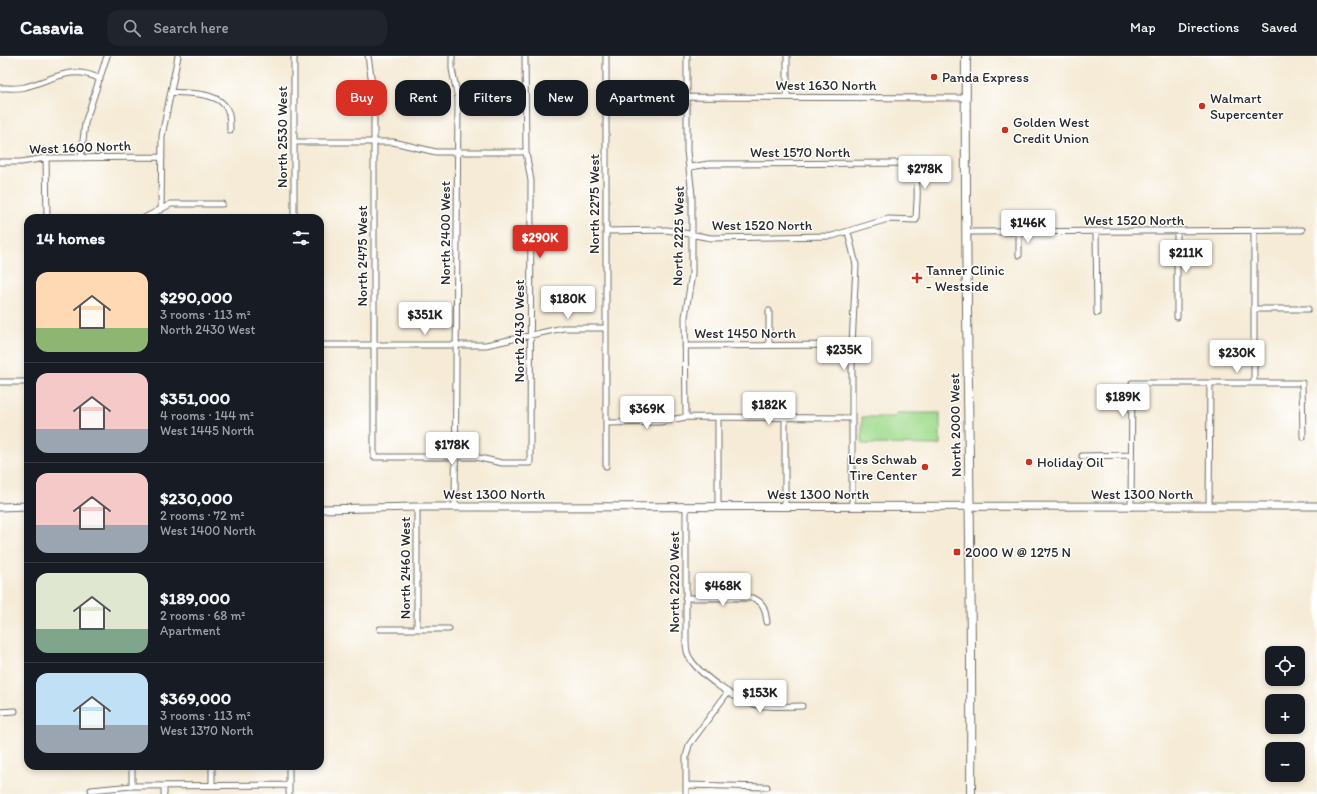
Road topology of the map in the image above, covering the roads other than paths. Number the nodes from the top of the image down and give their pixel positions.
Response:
1 (107, 56) edge
2 (178, 56) edge
3 (294, 56) edge
4 (368, 56) edge
5 (452, 56) edge
6 (525, 56) edge
7 (606, 56) edge
8 (687, 56) edge
9 (787, 56) edge
10 (966, 56) edge
11 (100, 78) junction
12 (687, 80) edge
13 (0, 88) edge
14 (171, 92) junction
15 (689, 96) edge
16 (787, 97) junction
17 (966, 98) junction
18 (687, 116) edge
19 (230, 130) dead end
20 (294, 142) junction
21 (374, 142) junction
22 (457, 152) junction
23 (526, 152) junction
24 (162, 157) junction
25 (46, 158) junction
26 (80, 158) junction
27 (0, 162) edge
28 (690, 167) junction
29 (222, 204) dead end
30 (161, 210) junction
31 (47, 214) edge
32 (152, 214) edge
33 (294, 214) edge
34 (916, 220) joint
35 (1302, 230) dead end
36 (606, 231) junction
37 (848, 232) junction
38 (966, 232) junction
39 (1019, 232) junction
40 (1096, 232) junction
41 (1177, 232) junction
42 (1254, 232) junction
43 (692, 235) junction
44 (1019, 255) dead end
45 (1254, 309) junction
46 (1308, 309) dead end
47 (769, 311) dead end
48 (1097, 313) dead end
49 (1177, 317) dead end
50 (606, 328) junction
51 (531, 334) junction
52 (324, 345) edge
53 (374, 345) junction
54 (456, 345) junction
55 (769, 345) junction
56 (852, 345) junction
57 (685, 346) junction
58 (0, 382) edge
59 (24, 382) edge
60 (1210, 383) junction
61 (1254, 383) junction
62 (686, 417) junction
63 (785, 417) junction
64 (718, 418) junction
65 (852, 418) junction
66 (607, 423) junction
67 (1303, 437) dead end
68 (1131, 455) junction
69 (1082, 456) dead end
70 (456, 458) junction
71 (606, 466) dead end
72 (24, 506) edge
73 (1209, 506) junction
74 (1317, 506) edge
75 (0, 507) edge
76 (417, 507) junction
77 (455, 507) junction
78 (686, 507) junction
79 (718, 507) junction
80 (785, 507) junction
81 (852, 507) junction
82 (969, 507) junction
83 (1132, 507) junction
84 (324, 509) edge
85 (685, 598) junction
86 (767, 622) dead end
87 (380, 629) dead end
88 (417, 629) junction
89 (449, 629) dead end
90 (728, 692) junction
91 (802, 706) dead end
92 (15, 711) dead end
93 (0, 712) edge
94 (132, 770) edge
95 (212, 770) edge
96 (290, 770) edge
97 (212, 785) junction
98 (289, 785) junction
99 (686, 785) junction
100 (132, 786) junction
101 (164, 786) junction
102 (767, 787) dead end
103 (91, 790) dead end
104 (164, 794) edge
105 (289, 794) edge
106 (686, 794) edge
107 (971, 794) edge

1 - 11 street
2 - 14 street
3 - 20 street, North 2530 West
4 - 21 street, North 2475 West
5 - 22 street, North 2400 West
6 - 23 street, North 2430 West
7 - 36 street, North 2275 West
8 - 12 street, North 2225 West
9 - 16 street
10 - 17 main road, North 2000 West
11 - 13 street
11 - 26 street
14 - 19 street
14 - 24 street
15 - 16 street, West 1630 North
16 - 17 street, West 1630 North
17 - 38 main road, North 2000 West
18 - 28 street, North 2225 West
20 - 21 street
20 - 33 street, North 2530 West
21 - 22 street
21 - 53 street, North 2475 West
22 - 23 street
22 - 54 street, North 2400 West
23 - 51 street, North 2430 West
24 - 26 street, West 1600 North
24 - 30 street
25 - 26 street, West 1600 North
25 - 27 street, West 1600 North
25 - 31 street
28 - 34 street, West 1570 North
28 - 43 street, North 2225 West
29 - 30 street
30 - 32 street
34 - 37 street, West 1520 North
35 - 42 street, West 1520 North
36 - 43 street, West 1520 North
36 - 50 street, North 2275 West
37 - 43 street, West 1520 North
37 - 56 street
38 - 39 street, West 1520 North
38 - 82 main road, North 2000 West
39 - 40 street, West 1520 North
39 - 44 street
40 - 41 street, West 1520 North
40 - 48 street
41 - 42 street, West 1520 North
41 - 49 street
42 - 45 street
43 - 57 street, North 2225 West
45 - 46 street
45 - 61 street
47 - 55 street
50 - 51 street
50 - 66 street, North 2275 West
51 - 54 street
51 - 70 street, North 2430 West
52 - 53 street
53 - 54 street
53 - 70 street, North 2475 West
54 - 70 street, North 2400 West
55 - 56 street, West 1450 North
55 - 57 street, West 1450 North
56 - 65 street
57 - 62 street, North 2225 West
58 - 59 street
60 - 61 street
60 - 68 street
60 - 73 street
61 - 67 street
62 - 64 street
62 - 66 street
63 - 64 street
63 - 65 street
63 - 80 street
64 - 79 street
65 - 81 street
66 - 71 street, North 2275 West
68 - 69 street
68 - 83 street
70 - 77 street, North 2400 West
72 - 75 street
73 - 74 street, West 1300 North
73 - 83 street, West 1300 North
76 - 77 street, West 1300 North
76 - 84 street, West 1300 North
76 - 88 street, North 2460 West
77 - 78 street, West 1300 North
78 - 79 street, West 1300 North
78 - 85 street, North 2220 West
79 - 80 street, West 1300 North
80 - 81 street, West 1300 North
81 - 82 street, West 1300 North
82 - 83 street, West 1300 North
82 - 107 main road, North 2000 West
85 - 86 street
85 - 90 street, North 2220 West
87 - 88 street
88 - 89 street
90 - 91 street, North 2220 West
90 - 99 street
92 - 93 street
94 - 100 street
95 - 97 street
96 - 98 street
97 - 98 street
97 - 101 street
98 - 105 street
99 - 102 street
99 - 106 street
100 - 101 street
100 - 103 street
101 - 104 street

